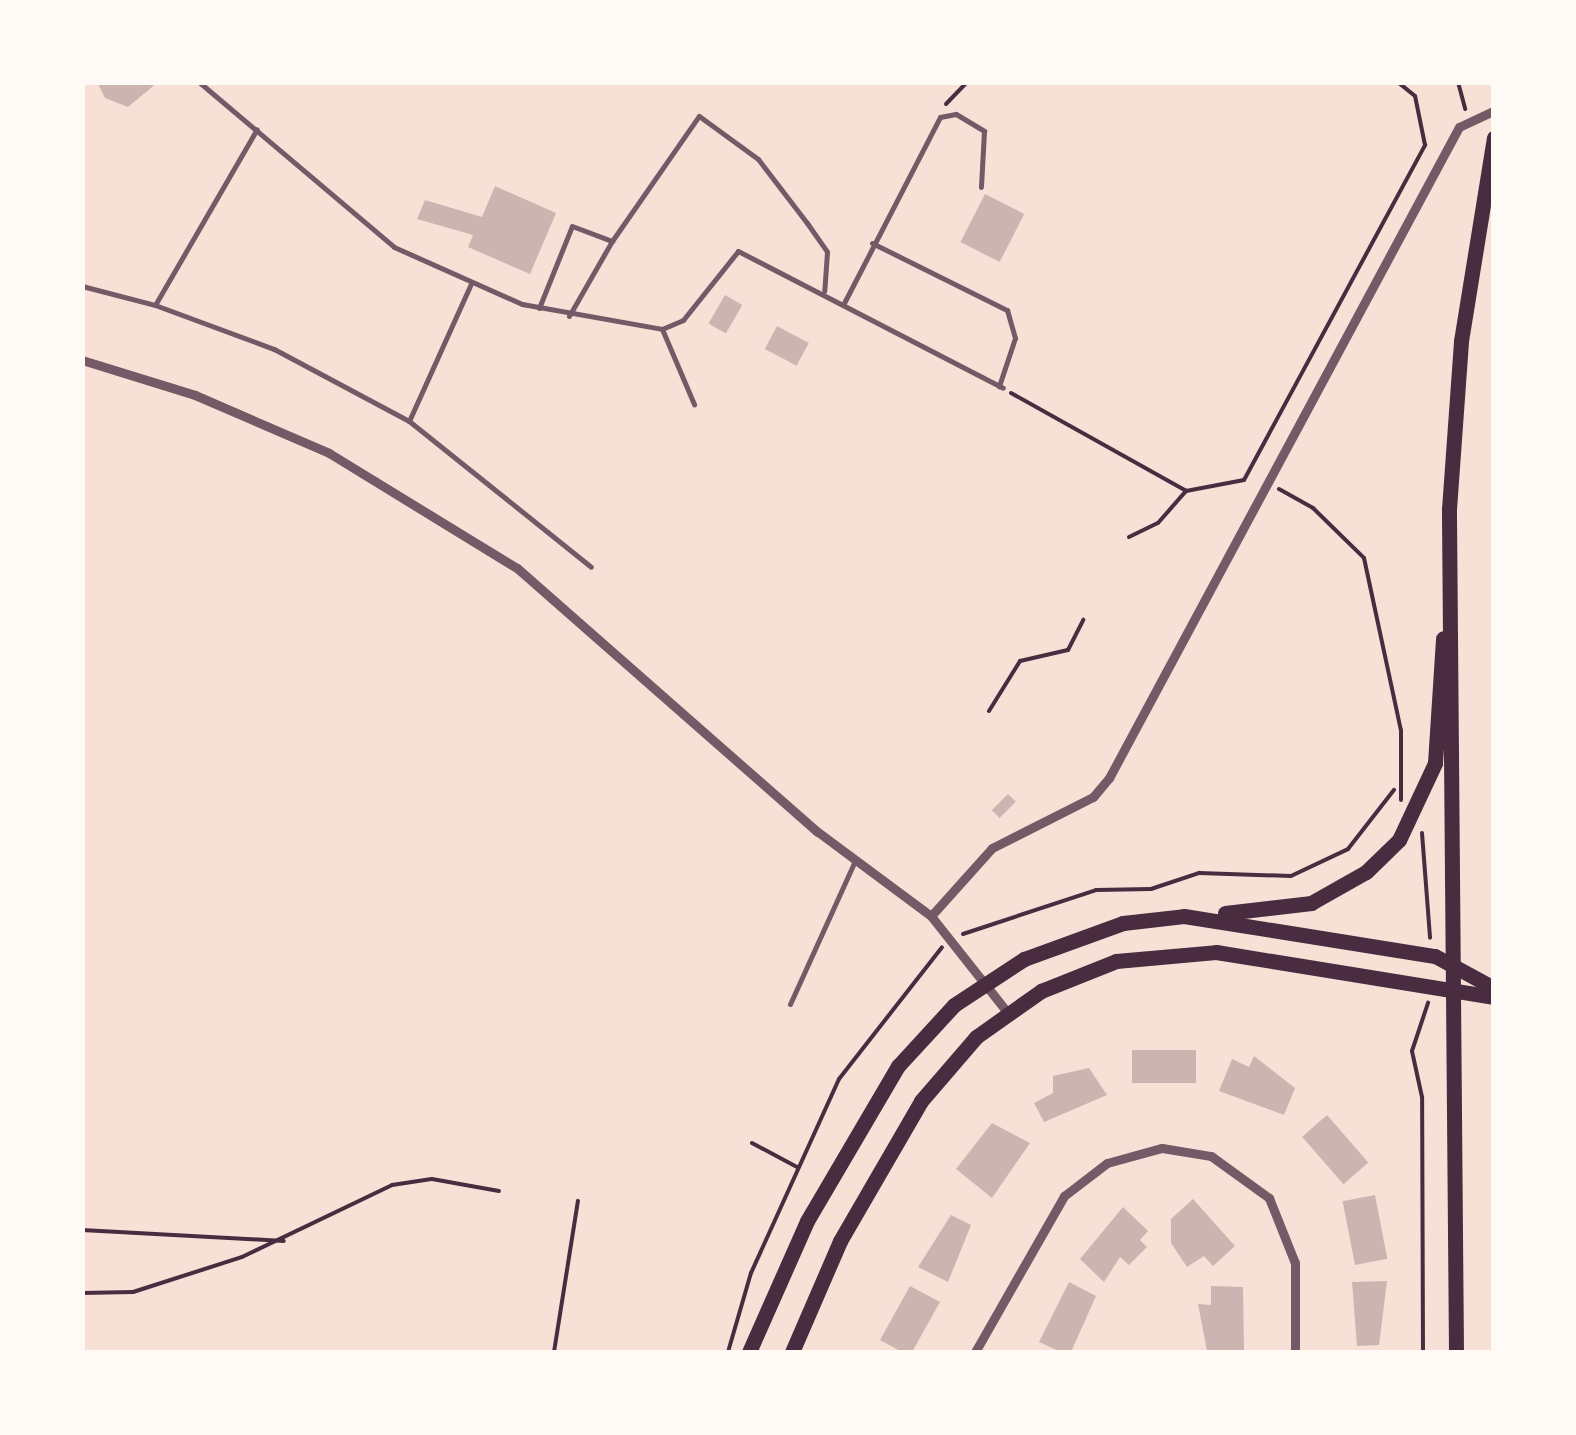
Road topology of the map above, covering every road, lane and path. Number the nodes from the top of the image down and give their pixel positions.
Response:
1 (199, 82) edge
2 (1398, 82) edge
3 (1458, 82) edge
4 (1494, 111) edge
5 (1465, 118) junction
6 (258, 129) junction
7 (1494, 138) edge
8 (982, 187) dead end
9 (612, 241) junction
10 (872, 243) junction
11 (470, 284) junction
12 (82, 286) edge
13 (824, 292) junction
14 (844, 303) junction
15 (155, 305) junction
16 (539, 308) junction
17 (568, 316) junction
18 (662, 330) junction
19 (82, 360) edge
20 (1001, 388) junction
21 (694, 404) dead end
22 (409, 421) junction
23 (1269, 484) junction
24 (1186, 491) junction
25 (1129, 536) dead end
26 (591, 566) dead end
27 (1449, 574) junction
28 (1083, 620) dead end
29 (990, 711) dead end
30 (1394, 790) junction
31 (1414, 817) junction
32 (855, 861) junction
33 (930, 916) junction
34 (1184, 916) junction
35 (967, 932) dead end
36 (939, 950) dead end
37 (1430, 955) junction
38 (1455, 964) junction
39 (986, 982) junction
40 (1428, 986) junction
41 (1494, 988) edge
42 (1455, 991) junction
43 (1494, 997) edge
44 (790, 1004) dead end
45 (1007, 1012) junction
46 (752, 1143) dead end
47 (798, 1167) junction
48 (500, 1191) dead end
49 (578, 1201) dead end
50 (82, 1230) edge
51 (284, 1240) junction
52 (82, 1293) edge
53 (554, 1352) edge
54 (728, 1352) edge
55 (749, 1352) edge
56 (792, 1352) edge
57 (975, 1352) edge
58 (1296, 1352) edge
59 (1423, 1352) edge
60 (1456, 1352) edge

1 - 6 lane
2 - 24 path
3 - 5 path
4 - 5 street
5 - 23 street
6 - 11 lane
6 - 15 lane
7 - 27 main road
8 - 10 lane
9 - 13 lane
9 - 16 lane
9 - 17 lane
10 - 14 lane
10 - 20 lane
11 - 16 lane
11 - 22 lane
12 - 15 lane
13 - 14 lane
13 - 18 lane
14 - 20 lane
15 - 22 lane
16 - 17 lane
17 - 18 lane
18 - 21 lane
19 - 32 street
20 - 24 path
22 - 26 lane
23 - 30 path
23 - 33 street
24 - 25 path
27 - 31 main road
27 - 38 main road
28 - 29 path
30 - 31 path
30 - 35 path
31 - 34 main road
31 - 37 path
32 - 33 street
32 - 44 lane
33 - 39 street
34 - 37 main road
34 - 39 main road
36 - 47 path
37 - 38 main road
38 - 41 main road
38 - 42 main road
39 - 45 street
39 - 55 main road
40 - 42 main road
40 - 45 main road
40 - 59 path
42 - 43 main road
42 - 60 main road
45 - 56 main road
46 - 47 path
47 - 54 path
48 - 51 path
49 - 53 path
50 - 51 path
51 - 52 path
57 - 58 street

